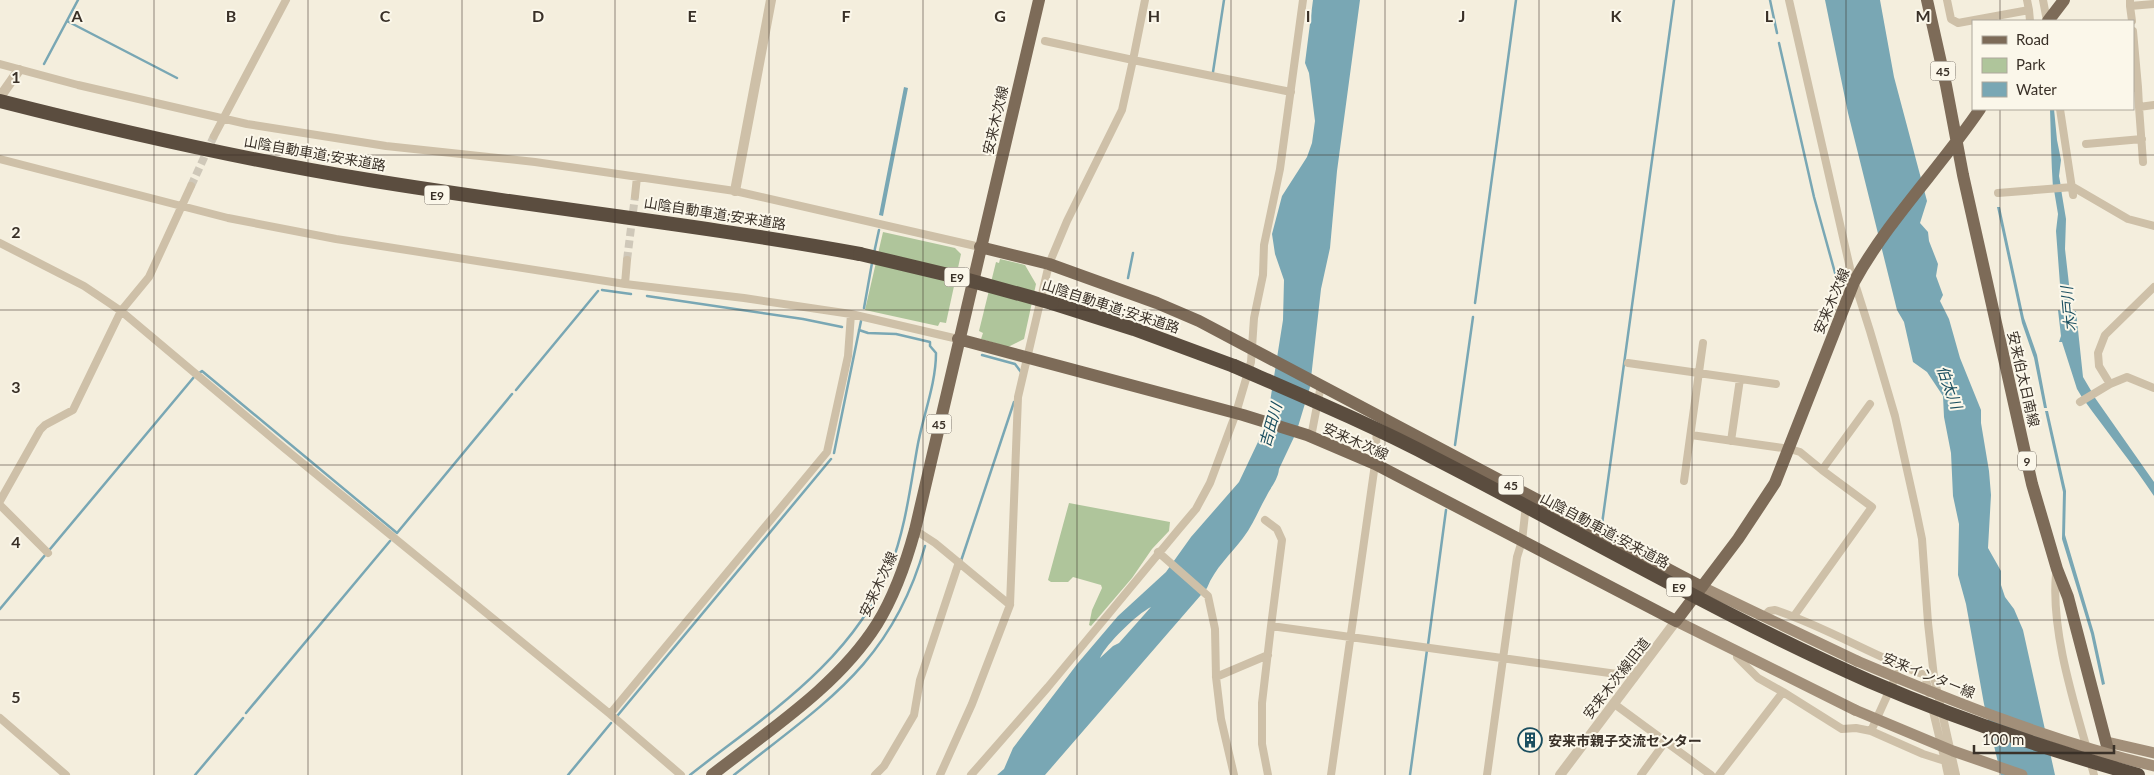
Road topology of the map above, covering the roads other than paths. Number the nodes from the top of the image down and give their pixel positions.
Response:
1 (286, 0) edge
2 (772, 0) edge
3 (1039, 0) edge
4 (1146, 0) edge
5 (1303, 0) edge
6 (1789, 0) edge
7 (1927, 0) edge
8 (1948, 0) edge
9 (2027, 0) edge
10 (2044, 0) edge
11 (2064, 0) edge
12 (2130, 3) edge
13 (2154, 4) edge
14 (2028, 10) junction
15 (1972, 20) edge
16 (1974, 20) edge
17 (2030, 20) edge
18 (2049, 20) edge
19 (2132, 20) edge
20 (1045, 41) dead end
21 (1133, 60) junction
22 (2134, 60) edge
23 (0, 64) edge
24 (19, 70) junction
25 (2135, 88) edge
26 (1291, 92) junction
27 (0, 99) edge
28 (2154, 105) edge
29 (0, 106) edge
30 (2139, 106) junction
31 (19, 108) junction
32 (1979, 110) edge
33 (2060, 110) edge
34 (222, 119) junction
35 (214, 136) tunnel mouth
36 (2142, 139) junction
37 (1957, 142) junction
38 (2086, 144) dead end
39 (0, 159) edge
40 (2143, 162) dead end
41 (637, 176) junction
42 (190, 186) tunnel mouth
43 (2072, 190) junction
44 (735, 191) junction
45 (1998, 193) dead end
46 (635, 196) tunnel mouth
47 (181, 206) junction
48 (2154, 226) edge
49 (0, 243) edge
50 (980, 248) junction
51 (627, 260) tunnel mouth
52 (1049, 264) junction
53 (1854, 282) junction
54 (625, 284) junction
55 (2154, 287) edge
56 (121, 311) junction
57 (851, 314) junction
58 (958, 339) junction
59 (1704, 343) dead end
60 (1254, 349) junction
61 (1027, 357) junction
62 (1628, 363) dead end
63 (1233, 369) junction
64 (1699, 373) junction
65 (1740, 379) junction
66 (1776, 384) dead end
67 (2110, 384) junction
68 (1320, 385) junction
69 (2154, 388) edge
70 (2080, 402) dead end
71 (1870, 404) dead end
72 (1240, 414) junction
73 (1378, 416) junction
74 (1690, 435) junction
75 (1309, 436) junction
76 (1731, 440) junction
77 (1790, 449) junction
78 (1375, 464) junction
79 (1822, 470) junction
80 (1684, 481) dead end
81 (1528, 493) junction
82 (0, 501) edge
83 (0, 505) edge
84 (1265, 520) dead end
85 (915, 530) junction
86 (1522, 541) junction
87 (48, 553) dead end
88 (1159, 554) junction
89 (958, 562) junction
90 (2057, 569) junction
91 (1702, 587) junction
92 (1010, 604) junction
93 (1794, 616) junction
94 (1763, 617) junction
95 (1676, 621) junction
96 (1272, 626) junction
97 (1351, 637) junction
98 (1737, 651) junction
99 (1268, 655) junction
100 (1503, 658) junction
101 (1900, 666) junction
102 (1925, 675) junction
103 (1216, 677) junction
104 (1934, 677) junction
105 (1634, 678) junction
106 (1783, 692) junction
107 (1613, 704) junction
108 (610, 714) junction
109 (0, 718) edge
110 (1871, 731) junction
111 (1665, 742) junction
112 (2107, 742) junction
113 (2154, 753) edge
114 (1945, 761) junction
115 (2154, 766) edge
116 (1951, 772) edge
117 (66, 775) edge
118 (681, 775) edge
119 (712, 775) edge
120 (875, 775) edge
121 (940, 775) edge
122 (971, 775) edge
123 (1234, 775) edge
124 (1268, 775) edge
125 (1331, 775) edge
126 (1487, 775) edge
127 (1560, 775) edge
128 (1641, 775) edge
129 (1711, 775) edge
130 (1719, 775) edge
131 (2022, 775) edge
132 (2094, 775) edge
133 (2115, 775) edge
134 (2119, 775) edge
135 (2138, 775) edge

1 - 34 street
2 - 44 street
3 - 50 main road, 安来木次線 / 45
4 - 21 street
5 - 26 street
6 - 53 street
7 - 37 main road, 45
8 - 15 street
9 - 14 street
10 - 18 street
11 - 18 main road
12 - 13 street
12 - 19 street
14 - 16 street
14 - 17 street
20 - 21 street
21 - 26 street
21 - 52 street
22 - 25 street
23 - 24 street
24 - 27 street
24 - 34 street
25 - 30 street
26 - 60 street
27 - 31 highway, 山陰自動車道;安来道路 / E9
28 - 30 street
29 - 31 highway, 山陰自動車道;安来道路 / E9
30 - 36 street
31 - 63 highway, 山陰自動車道;安来道路 / E9, bridge
32 - 37 main road
33 - 43 street
34 - 35 street
34 - 41 street
36 - 38 street
36 - 40 street
37 - 53 main road, 安来木次線
37 - 90 main road, 安来伯太日南線 / 9
39 - 47 street
41 - 44 street
41 - 46 street
42 - 47 street
43 - 45 street
43 - 48 street
44 - 50 street
47 - 54 street
47 - 56 street
49 - 56 street
50 - 52 main road, 45
50 - 58 main road, 安来木次線 / 45
51 - 54 street
52 - 60 main road, 45
52 - 61 street
53 - 77 main road, 安来木次線
53 - 104 street
54 - 57 street
55 - 67 street
56 - 82 street
56 - 108 street
57 - 58 street
57 - 108 street
58 - 61 main road, 安来木次線
58 - 85 main road, 安来木次線 / 45
59 - 64 street
60 - 68 main road, 45
60 - 72 street
61 - 72 main road, 安来木次線
61 - 92 street
62 - 64 street
63 - 134 highway, 山陰自動車道;安来道路 / E9
63 - 135 highway, 山陰自動車道;安来道路 / E9, bridge
64 - 65 street
64 - 74 street
65 - 66 street
65 - 76 street
67 - 69 street
67 - 70 street
68 - 73 main road, 45
68 - 75 street
71 - 79 street
72 - 75 main road, 安来木次線
72 - 88 street
73 - 78 street
73 - 81 main road, 45
74 - 76 street
74 - 80 street
75 - 78 main road, 安来木次線
76 - 77 street
77 - 79 street
77 - 91 main road, 安来木次線
78 - 86 main road, 安来木次線
78 - 97 street
79 - 93 street
81 - 86 street
81 - 91 main road, 45
83 - 87 street
84 - 96 street
85 - 89 street
85 - 119 main road, 安来木次線 / 45
86 - 95 main road, 安来木次線
86 - 100 street
88 - 103 street
88 - 122 street
89 - 92 street
89 - 120 street
90 - 112 main road, 安来伯太日南線 / 9
90 - 132 street
91 - 94 main road, 安来インター線
91 - 95 main road, 安来木次線
92 - 121 street
93 - 94 street
93 - 101 street
94 - 115 main road, 安来インター線, bridge
95 - 98 main road
95 - 105 street, 安来木次線旧道
96 - 97 street
96 - 99 street
97 - 100 street
97 - 125 street
98 - 106 street
98 - 131 main road, bridge
99 - 103 street
99 - 124 street
100 - 105 street
100 - 126 street
101 - 102 street
101 - 110 street
102 - 104 street
102 - 114 street
103 - 123 street
104 - 116 street
105 - 107 street, 安来木次線旧道
106 - 110 street
106 - 130 street
107 - 111 street
107 - 127 street, 安来木次線旧道
108 - 118 street
109 - 117 street
110 - 114 street
111 - 128 street
111 - 129 street
112 - 113 main road
112 - 133 main road, 安来伯太日南線 / 9
114 - 116 street

